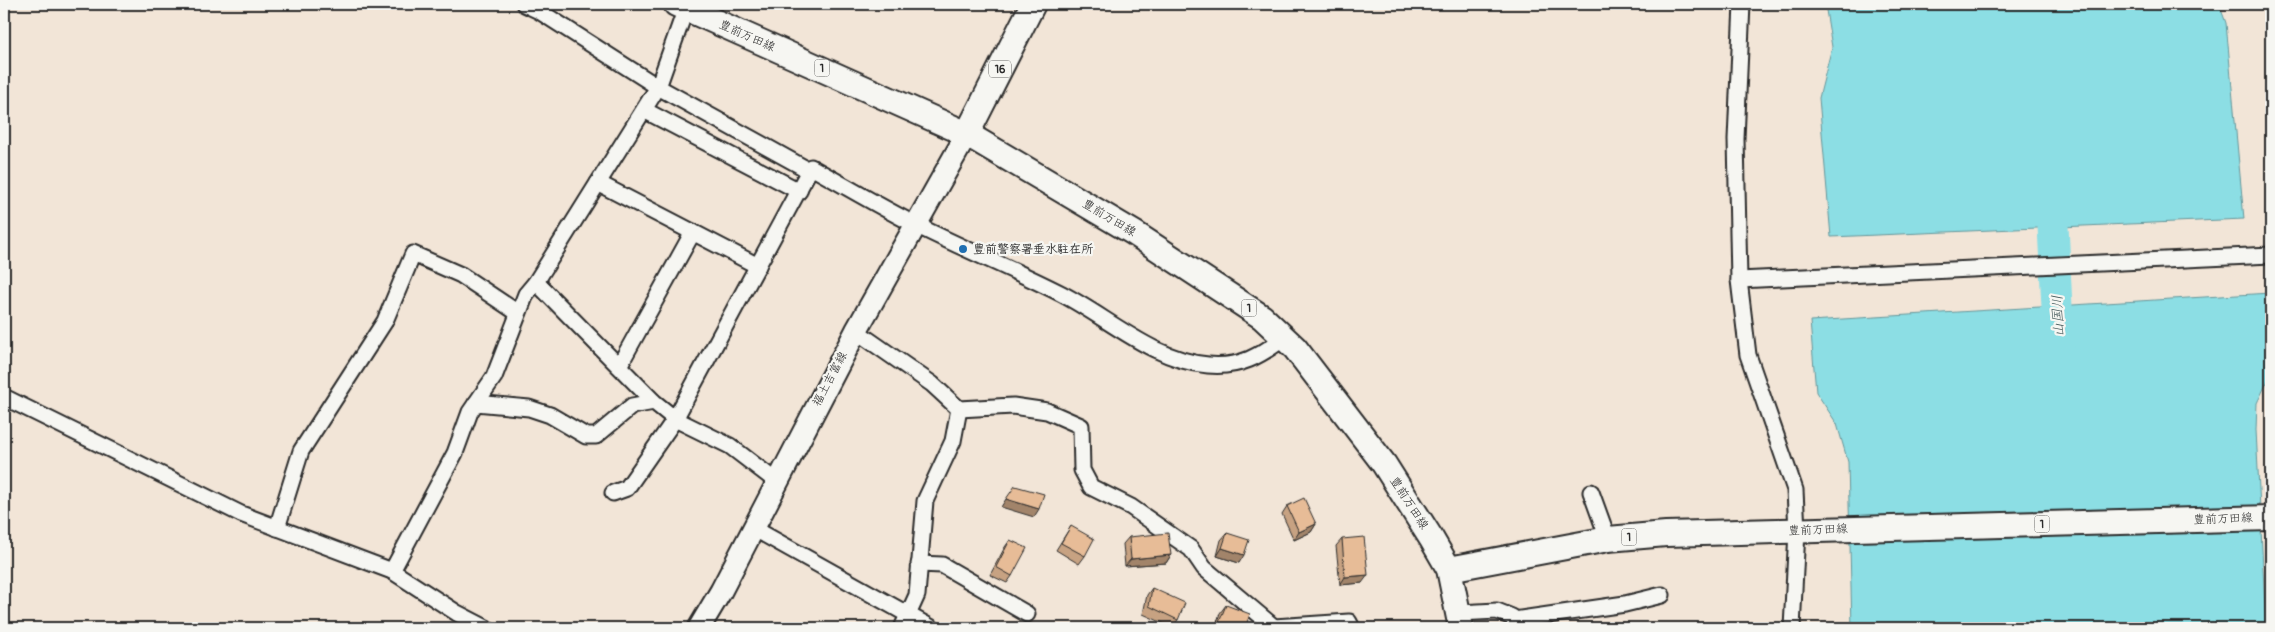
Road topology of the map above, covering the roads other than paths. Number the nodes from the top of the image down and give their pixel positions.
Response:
1 (524, 4) edge
2 (1033, 4) edge
3 (1742, 4) edge
4 (688, 7) edge
5 (658, 88) junction
6 (644, 110) junction
7 (967, 134) junction
8 (810, 171) junction
9 (598, 183) junction
10 (799, 190) junction
11 (917, 226) junction
12 (693, 232) junction
13 (2264, 255) edge
14 (758, 266) junction
15 (1739, 280) junction
16 (536, 282) junction
17 (518, 313) junction
18 (856, 331) junction
19 (1284, 338) junction
20 (619, 366) junction
21 (4, 397) edge
22 (654, 402) junction
23 (476, 403) junction
24 (959, 409) junction
25 (675, 419) junction
26 (777, 482) junction
27 (1591, 492) dead end
28 (613, 493) dead end
29 (2271, 518) edge
30 (276, 528) junction
31 (753, 528) junction
32 (1805, 531) junction
33 (1608, 539) junction
34 (919, 564) junction
35 (1449, 569) junction
36 (392, 571) junction
37 (1662, 595) dead end
38 (1027, 614) dead end
39 (1460, 620) edge
40 (905, 621) edge
41 (1517, 624) edge
42 (486, 628) edge
43 (699, 628) edge
44 (932, 628) edge
45 (1274, 628) edge
46 (1352, 628) edge
47 (1792, 628) edge

1 - 5 street
2 - 7 main road, 16
3 - 15 street
4 - 5 street
4 - 7 main road, 豊前万田線 / 1
5 - 6 street
5 - 8 street
6 - 9 street
6 - 10 street
7 - 11 main road, 福土吉富線
7 - 19 main road, 豊前万田線 / 1
8 - 10 street
8 - 11 street
9 - 12 street
9 - 16 street
10 - 14 street
11 - 18 main road, 福土吉富線
11 - 19 street
12 - 14 street
12 - 20 street
13 - 15 street
14 - 25 street
15 - 32 street
16 - 17 street
16 - 20 street
17 - 23 street
17 - 30 street
18 - 24 street
18 - 26 main road, 福土吉富線
19 - 35 main road, 豊前万田線 / 1
20 - 22 street
21 - 30 street
22 - 23 street
22 - 25 street
23 - 36 street
24 - 34 street
24 - 45 street
25 - 26 street
25 - 28 street
26 - 31 main road, 福土吉富線
27 - 33 street
29 - 32 main road, 豊前万田線 / 1
30 - 36 street
31 - 40 street
31 - 43 main road, 福土吉富線
32 - 33 main road, 豊前万田線 / 1
32 - 47 street
33 - 35 main road, 豊前万田線 / 1
34 - 38 street
34 - 40 street
35 - 39 main road
36 - 42 street
37 - 41 street
39 - 41 street
40 - 44 street
45 - 46 street

